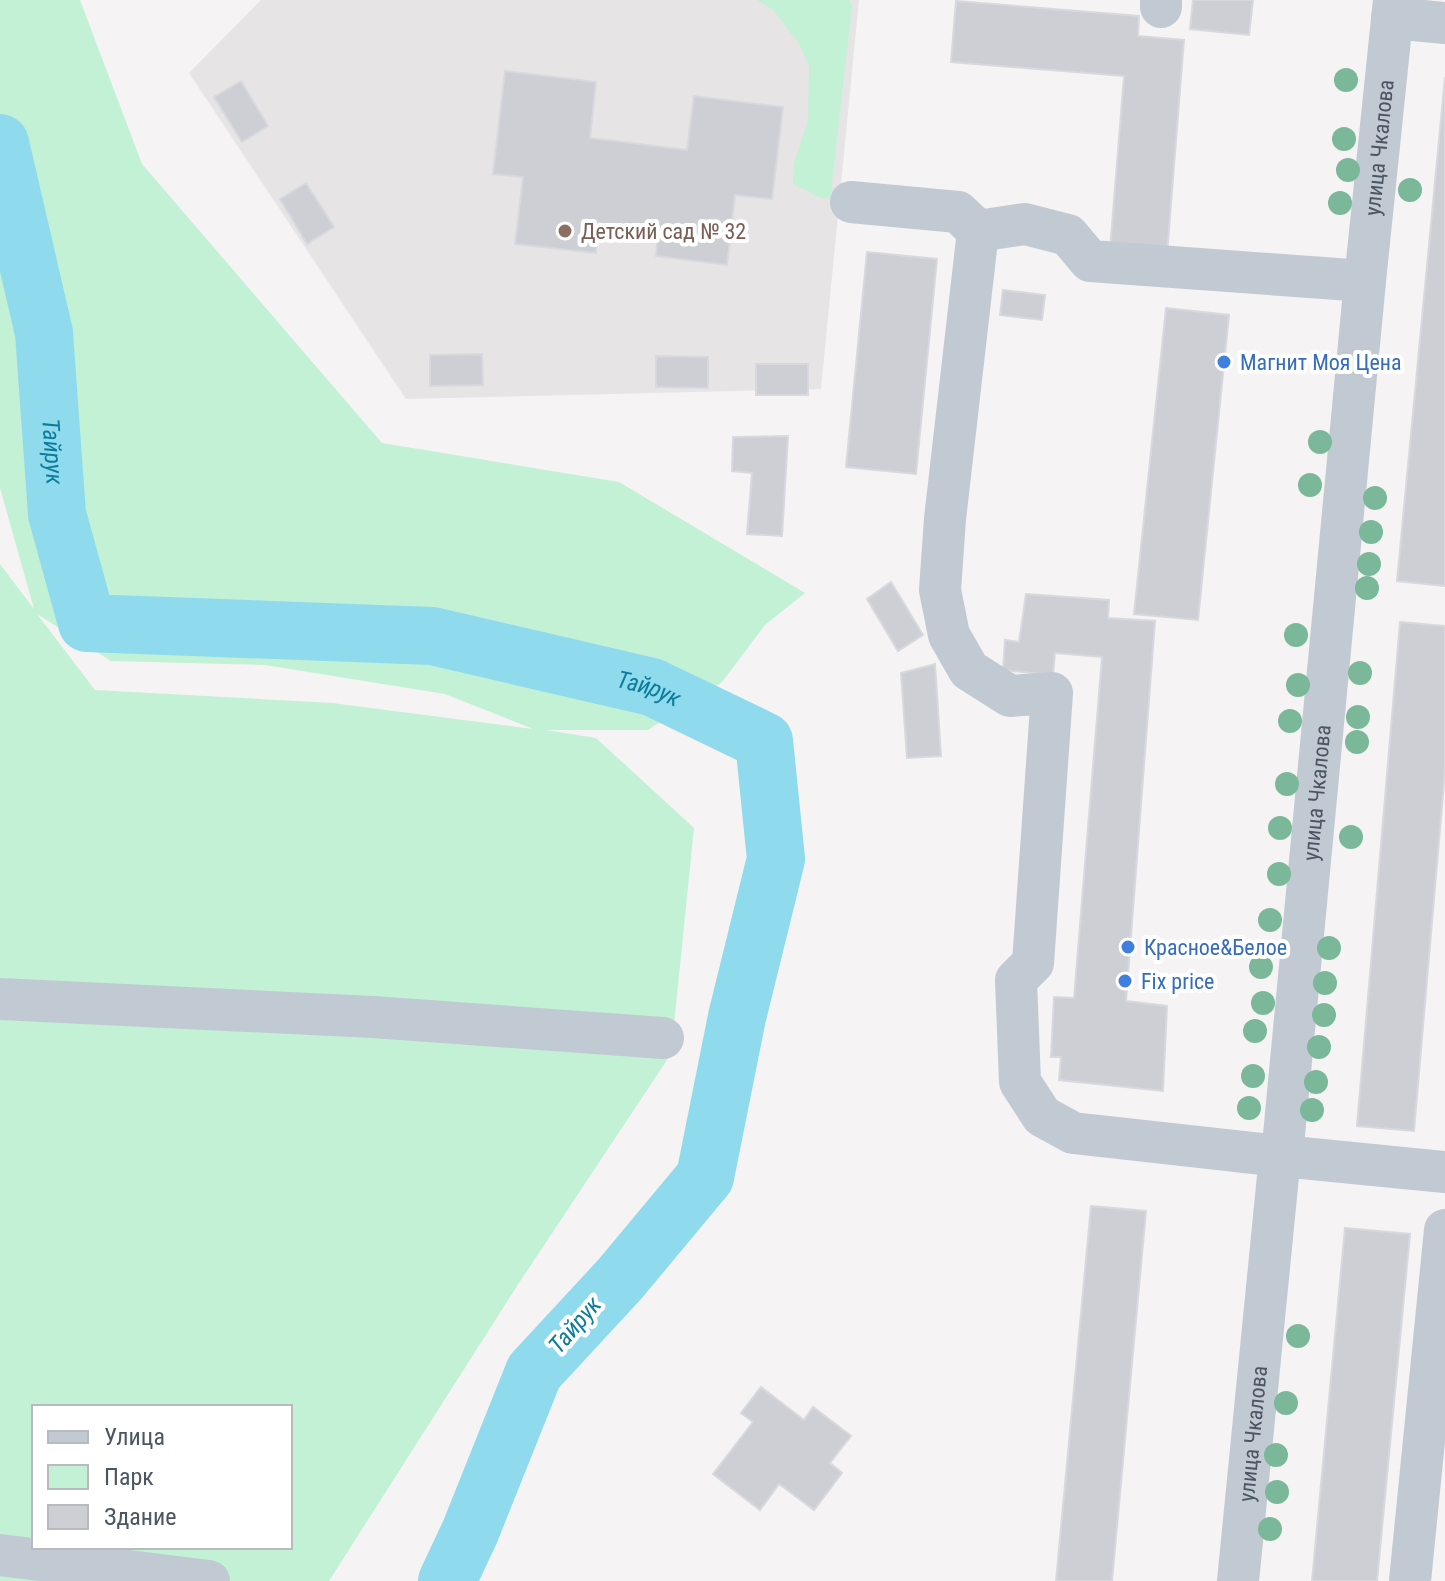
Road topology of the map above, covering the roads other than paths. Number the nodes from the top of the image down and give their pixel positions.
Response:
1 (1393, 9) edge
2 (1445, 23) edge
3 (851, 202) dead end
4 (978, 231) junction
5 (1365, 281) junction
6 (0, 999) edge
7 (663, 1038) dead end
8 (1281, 1156) junction
9 (1445, 1172) edge
10 (1445, 1230) edge
11 (0, 1555) edge
12 (209, 1581) edge
13 (1238, 1581) edge
14 (1410, 1581) edge

1 - 2 street
1 - 5 street, улица Чкалова
3 - 4 street
4 - 5 street
4 - 8 street
5 - 8 street, улица Чкалова
6 - 7 street
8 - 9 street
8 - 13 street, улица Чкалова
10 - 14 street
11 - 12 street

